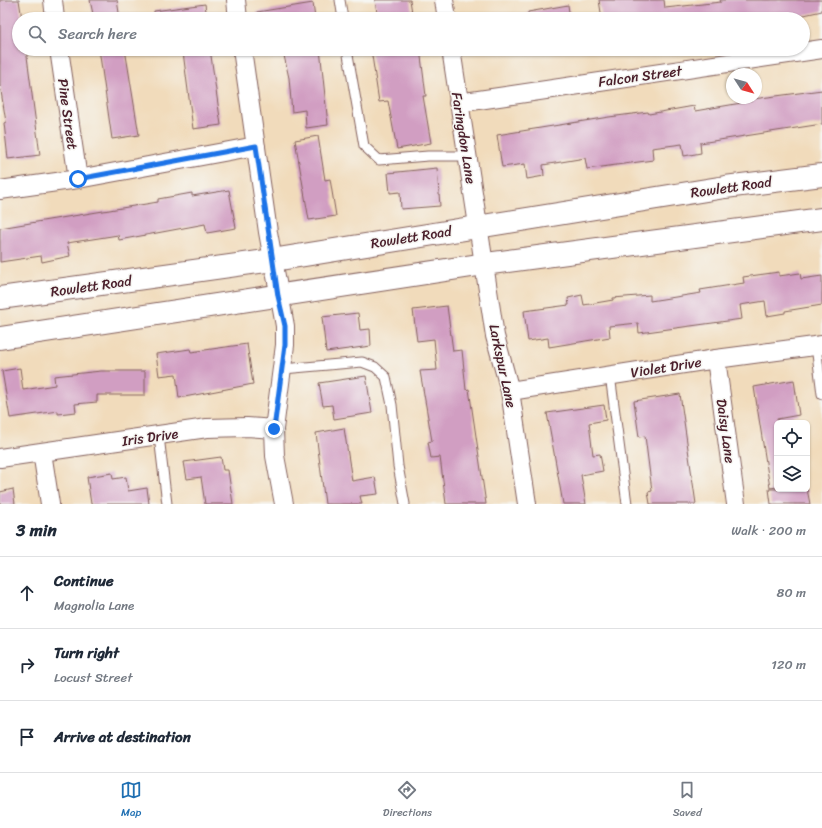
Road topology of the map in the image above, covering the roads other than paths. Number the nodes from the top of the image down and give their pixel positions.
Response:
1 (52, 0) edge
2 (236, 0) edge
3 (340, 0) edge
4 (444, 0) edge
5 (54, 12) edge
6 (237, 12) edge
7 (342, 12) edge
8 (446, 12) edge
9 (822, 49) edge
10 (810, 51) edge
11 (60, 56) edge
12 (243, 56) edge
13 (348, 56) edge
14 (452, 56) edge
15 (775, 56) edge
16 (458, 103) junction
17 (256, 146) junction
18 (467, 156) junction
19 (822, 175) edge
20 (78, 179) junction
21 (0, 190) edge
22 (822, 219) edge
23 (478, 227) junction
24 (273, 260) junction
25 (485, 264) junction
26 (278, 296) junction
27 (0, 298) edge
28 (0, 338) edge
29 (819, 346) edge
30 (716, 359) junction
31 (282, 369) junction
32 (610, 375) junction
33 (510, 391) junction
34 (822, 394) edge
35 (274, 429) junction
36 (159, 436) junction
37 (42, 452) junction
38 (0, 458) edge
39 (50, 504) edge
40 (167, 504) edge
41 (284, 504) edge
42 (405, 504) edge
43 (527, 504) edge
44 (628, 504) edge
45 (736, 504) edge

1 - 5 street
2 - 6 street
3 - 7 lane
4 - 8 street
9 - 10 street, Falcon Street
11 - 20 street, Pine Street
12 - 17 street
13 - 18 lane
14 - 16 street, Faringdon Lane
15 - 16 street, Falcon Street
16 - 18 street, Faringdon Lane
17 - 20 street
17 - 24 street
18 - 23 street, Faringdon Lane
19 - 23 main road, Rowlett Road
20 - 21 street
22 - 25 main road
23 - 24 main road, Rowlett Road
23 - 25 street, Larkspur Lane
24 - 26 street
24 - 27 main road, Rowlett Road
25 - 26 main road
25 - 33 street, Larkspur Lane
26 - 28 main road
26 - 31 street
29 - 30 street, Violet Drive
29 - 34 lane
30 - 32 street, Violet Drive
30 - 45 street, Daisy Lane
31 - 35 street
31 - 42 lane
32 - 33 street, Violet Drive
32 - 44 lane
33 - 43 street, Larkspur Lane
35 - 36 street, Iris Drive
35 - 41 street
36 - 37 street, Iris Drive
36 - 40 lane
37 - 38 street, Iris Drive
37 - 39 street

